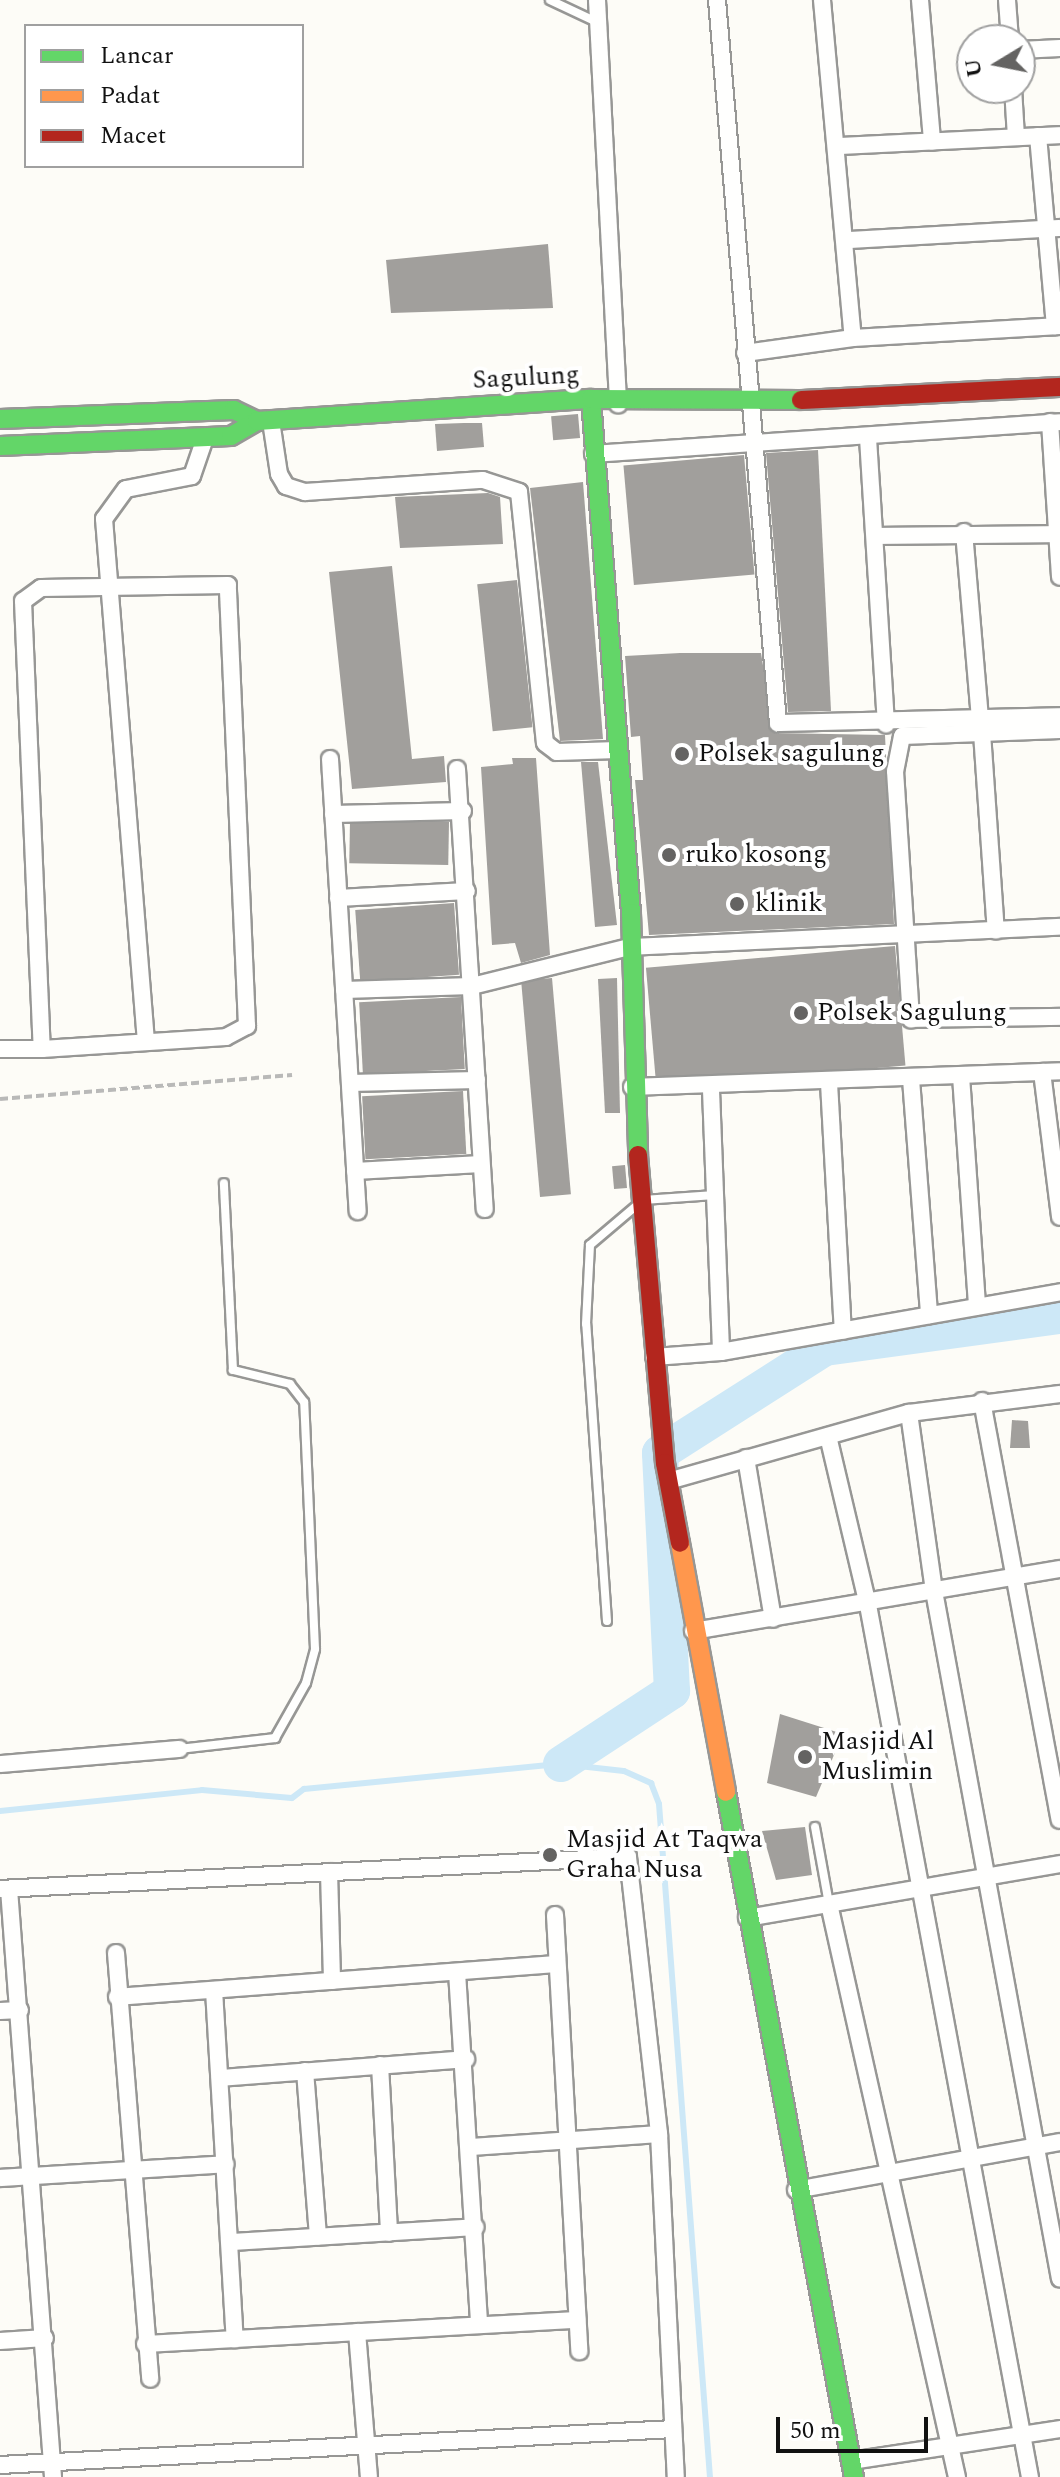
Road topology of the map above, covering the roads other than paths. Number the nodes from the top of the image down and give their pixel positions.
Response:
1 (550, 0) edge
2 (597, 0) edge
3 (717, 0) edge
4 (822, 0) edge
5 (920, 0) edge
6 (1007, 0) edge
7 (598, 22) junction
8 (1009, 24) edge
9 (1060, 48) edge
10 (1036, 49) edge
11 (1014, 104) edge
12 (1060, 135) edge
13 (1038, 136) junction
14 (1016, 137) junction
15 (932, 141) junction
16 (838, 146) junction
17 (1052, 229) edge
18 (849, 240) junction
19 (1058, 326) edge
20 (853, 338) junction
21 (745, 353) junction
22 (1060, 387) edge
23 (591, 399) junction
24 (751, 402) junction
25 (618, 404) junction
26 (0, 419) edge
27 (264, 421) junction
28 (1055, 422) edge
29 (205, 438) junction
30 (868, 438) junction
31 (0, 446) edge
32 (755, 448) junction
33 (593, 454) junction
34 (964, 532) junction
35 (1059, 534) edge
36 (880, 536) junction
37 (1060, 577) edge
38 (111, 589) junction
39 (1060, 716) edge
40 (886, 724) junction
41 (981, 726) junction
42 (1060, 730) edge
43 (617, 750) junction
44 (330, 759) dead end
45 (457, 769) dead end
46 (463, 811) junction
47 (333, 814) junction
48 (467, 891) junction
49 (338, 898) junction
50 (1060, 927) edge
51 (996, 931) junction
52 (903, 933) junction
53 (630, 947) junction
54 (472, 986) junction
55 (344, 990) junction
56 (1060, 1017) edge
57 (146, 1042) junction
58 (0, 1049) edge
59 (42, 1049) junction
60 (1060, 1071) edge
61 (1042, 1072) junction
62 (961, 1076) junction
63 (911, 1079) junction
64 (477, 1080) junction
65 (350, 1083) junction
66 (829, 1083) junction
67 (632, 1087) junction
68 (711, 1090) junction
69 (481, 1164) junction
70 (355, 1171) junction
71 (224, 1183) dead end
72 (716, 1195) junction
73 (643, 1200) junction
74 (485, 1209) dead end
75 (358, 1211) dead end
76 (1060, 1217) edge
77 (1060, 1292) edge
78 (977, 1306) junction
79 (929, 1315) junction
80 (843, 1331) junction
81 (721, 1352) junction
82 (654, 1357) junction
83 (1060, 1394) edge
84 (982, 1401) junction
85 (909, 1413) junction
86 (828, 1436) junction
87 (746, 1458) junction
88 (666, 1472) junction
89 (1060, 1569) edge
90 (1015, 1579) junction
91 (934, 1591) junction
92 (868, 1605) junction
93 (773, 1619) junction
94 (607, 1621) dead end
95 (693, 1631) junction
96 (179, 1749) joint
97 (0, 1764) edge
98 (1060, 1820) edge
99 (815, 1827) dead end
100 (1060, 1864) edge
101 (329, 1872) junction
102 (987, 1878) junction
103 (5, 1889) edge
104 (921, 1889) junction
105 (829, 1904) junction
106 (555, 1915) dead end
107 (747, 1918) junction
108 (116, 1953) dead end
109 (555, 1964) junction
110 (457, 1972) junction
111 (332, 1981) junction
112 (214, 1990) junction
113 (117, 1997) junction
114 (20, 2010) junction
115 (0, 2011) edge
116 (466, 2059) junction
117 (380, 2065) junction
118 (305, 2071) junction
119 (220, 2078) junction
120 (659, 2134) junction
121 (569, 2141) junction
122 (1060, 2142) edge
123 (472, 2147) junction
124 (1036, 2147) junction
125 (972, 2162) junction
126 (226, 2164) junction
127 (132, 2169) junction
128 (894, 2174) junction
129 (33, 2176) junction
130 (0, 2178) edge
131 (796, 2190) junction
132 (476, 2227) junction
133 (389, 2233) junction
134 (318, 2236) junction
135 (232, 2242) junction
136 (1060, 2279) edge
137 (577, 2320) junction
138 (479, 2324) junction
139 (357, 2332) junction
140 (45, 2338) junction
141 (235, 2339) junction
142 (0, 2341) edge
143 (145, 2344) junction
144 (579, 2351) dead end
145 (150, 2379) dead end
146 (673, 2429) junction
147 (1060, 2429) edge
148 (1022, 2434) junction
149 (367, 2442) junction
150 (950, 2444) junction
151 (0, 2465) edge
152 (53, 2469) edge
153 (852, 2469) edge
154 (369, 2477) edge
155 (676, 2477) edge
156 (957, 2477) edge
157 (1030, 2477) edge

1 - 7 lane
2 - 7 street
3 - 21 street
4 - 16 street
5 - 15 street
6 - 8 street
7 - 25 street
9 - 10 street
11 - 14 street
12 - 13 street
13 - 14 street
13 - 17 street
14 - 15 street
15 - 16 street
16 - 18 street
17 - 18 street
17 - 19 street
18 - 20 street
19 - 20 street
20 - 21 street
21 - 24 street
22 - 24 street, Sagulung
23 - 25 street, Sagulung
23 - 27 street, Sagulung
23 - 33 street
24 - 25 street, Sagulung
24 - 32 street
26 - 27 street
27 - 29 street, Sagulung
27 - 43 street
28 - 30 street
28 - 35 street
29 - 31 street, Sagulung
29 - 38 street
30 - 32 street
30 - 36 street
32 - 33 street
32 - 40 street
33 - 43 street
34 - 35 street
34 - 36 street
34 - 41 street
35 - 37 street
36 - 40 street
38 - 57 street
38 - 57 street
38 - 59 street
39 - 41 street
40 - 41 street
41 - 42 street
41 - 51 street
41 - 52 street
43 - 53 street
44 - 47 street
45 - 46 street
46 - 47 street
46 - 48 street
47 - 49 street
48 - 49 street
48 - 54 street
49 - 55 street
50 - 51 street
51 - 52 street
52 - 53 street
52 - 56 street
53 - 54 street
53 - 67 street
54 - 55 street
54 - 64 street
55 - 65 street
57 - 59 street
58 - 59 street
60 - 61 street
61 - 62 street
61 - 76 street
62 - 63 street
62 - 78 street
63 - 66 street
63 - 79 street
64 - 65 street
64 - 69 street
65 - 70 street
66 - 68 street
66 - 80 street
67 - 68 street
67 - 73 street
68 - 72 street
69 - 70 street
69 - 74 street
70 - 75 street
71 - 96 lane
72 - 73 lane
72 - 81 street
73 - 82 street
73 - 94 lane
77 - 78 street
78 - 79 street
79 - 80 street
80 - 81 street
81 - 82 street
82 - 88 street
83 - 84 street
84 - 85 street
84 - 90 street
85 - 86 street
85 - 91 street
86 - 87 street
86 - 92 street
87 - 88 street
87 - 93 street
88 - 95 street
89 - 90 street
90 - 91 street
90 - 98 street
91 - 92 street
91 - 102 street
92 - 93 street
92 - 104 street
93 - 95 street
95 - 107 street
96 - 97 street
99 - 105 lane
100 - 102 street
101 - 103 street
101 - 111 street
101 - 120 street
102 - 104 street
102 - 124 street
103 - 114 street
104 - 105 street
104 - 125 street
105 - 107 street
105 - 128 street
106 - 109 street
107 - 131 street
108 - 113 street
109 - 110 street
109 - 121 street
110 - 111 street
110 - 116 street
111 - 112 street
112 - 113 street
112 - 119 street
113 - 127 street
114 - 115 street
114 - 129 street
116 - 117 street
116 - 123 street
117 - 118 street
117 - 133 street
118 - 119 street
118 - 134 street
119 - 126 street
120 - 121 street
120 - 146 street
121 - 123 street
121 - 137 street
122 - 124 street
123 - 132 street
124 - 125 street
124 - 136 street
125 - 128 street
125 - 148 street
126 - 127 street
126 - 135 street
127 - 129 street
127 - 143 street
128 - 131 street
128 - 150 street
129 - 130 street
129 - 140 street
131 - 153 street
132 - 133 street
132 - 138 street
133 - 134 street
134 - 135 street
135 - 141 street
137 - 138 street
137 - 144 street
138 - 139 street
139 - 141 street
139 - 149 street
140 - 142 street
140 - 152 street
141 - 143 street
143 - 145 street
146 - 149 street
146 - 155 street
147 - 148 street
148 - 150 street
148 - 157 street
149 - 152 street
149 - 154 street
150 - 153 street
150 - 156 street
151 - 152 street

